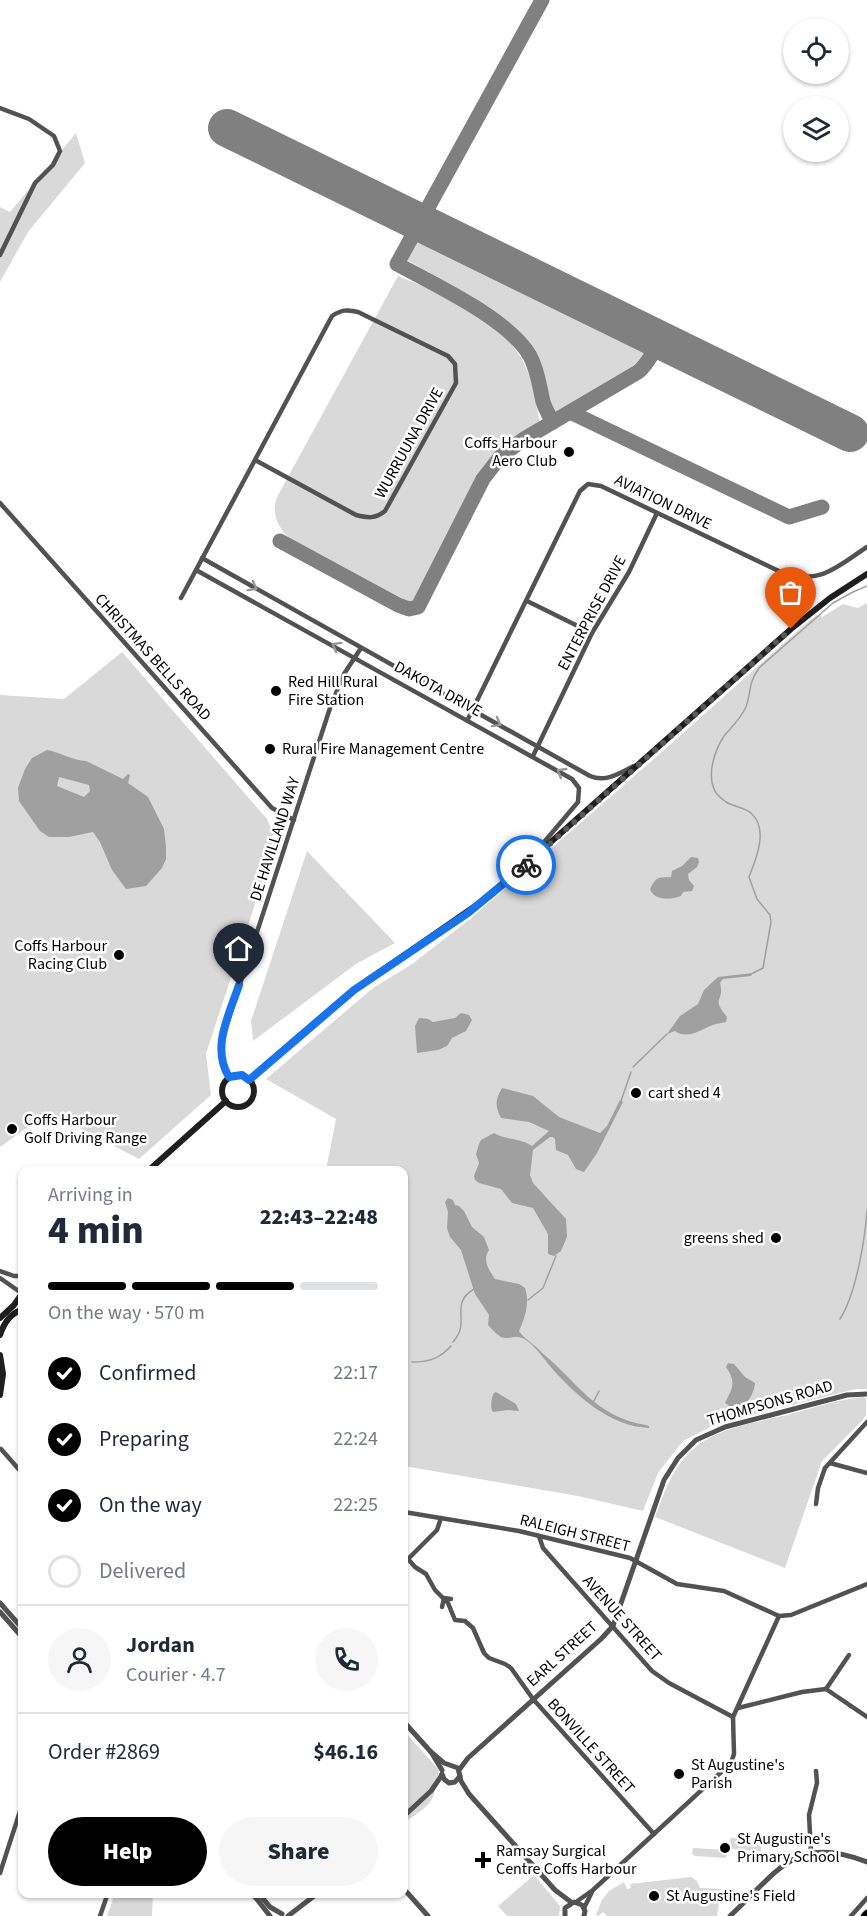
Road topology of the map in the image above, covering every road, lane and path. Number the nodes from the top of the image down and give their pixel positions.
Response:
1 (0, 108) edge
2 (0, 255) edge
3 (255, 460) junction
4 (0, 503) edge
5 (657, 513) junction
6 (867, 547) edge
7 (202, 558) junction
8 (196, 570) junction
9 (867, 574) edge
10 (181, 598) dead end
11 (527, 601) junction
12 (592, 633) junction
13 (361, 648) junction
14 (355, 657) junction
15 (472, 710) junction
16 (468, 720) junction
17 (538, 747) junction
18 (533, 756) junction
19 (641, 762) junction
20 (294, 820) junction
21 (525, 866) junction
22 (229, 1077) junction
23 (249, 1080) junction
24 (225, 1101) junction
25 (153, 1166) edge
26 (0, 1271) edge
27 (18, 1276) edge
28 (0, 1278) edge
29 (18, 1293) edge
30 (18, 1300) edge
31 (18, 1312) edge
32 (0, 1318) edge
33 (0, 1335) edge
34 (0, 1355) edge
35 (867, 1394) edge
36 (0, 1395) edge
37 (867, 1422) edge
38 (4, 1443) dead end
39 (0, 1450) edge
40 (830, 1463) junction
41 (18, 1469) edge
42 (867, 1473) edge
43 (664, 1480) joint
44 (816, 1504) dead end
45 (408, 1513) edge
46 (441, 1518) junction
47 (539, 1536) junction
48 (408, 1559) edge
49 (636, 1561) junction
50 (408, 1562) edge
51 (867, 1584) edge
52 (444, 1598) junction
53 (451, 1599) dead end
54 (0, 1603) edge
55 (441, 1607) dead end
56 (0, 1612) edge
57 (468, 1614) dead end
58 (779, 1616) junction
59 (465, 1621) junction
60 (18, 1624) edge
61 (613, 1626) junction
62 (18, 1632) edge
63 (849, 1654) dead end
64 (826, 1689) junction
65 (533, 1699) junction
66 (738, 1708) junction
67 (733, 1717) junction
68 (867, 1717) edge
69 (408, 1726) edge
70 (431, 1752) junction
71 (468, 1758) junction
72 (452, 1765) junction
73 (816, 1771) dead end
74 (442, 1773) junction
75 (460, 1773) junction
76 (450, 1782) junction
77 (431, 1791) junction
78 (469, 1794) junction
79 (408, 1812) edge
80 (18, 1818) edge
81 (654, 1834) junction
82 (811, 1852) junction
83 (867, 1862) edge
84 (0, 1874) edge
85 (555, 1890) junction
86 (593, 1890) junction
87 (408, 1894) edge
88 (106, 1898) edge
89 (256, 1898) edge
90 (262, 1898) edge
91 (312, 1898) edge
92 (867, 1898) edge
93 (574, 1902) junction
94 (305, 1904) junction
95 (564, 1913) edge
96 (585, 1913) edge
97 (284, 1915) edge
98 (100, 1916) edge
99 (270, 1916) edge
100 (297, 1916) edge
101 (428, 1916) edge
102 (730, 1916) edge
103 (851, 1916) edge

1 - 2 street
3 - 3 street, WURRUUNA DRIVE
3 - 7 street, WURRUUNA DRIVE
4 - 20 street, CHRISTMAS BELLS ROAD
5 - 6 street, AVIATION DRIVE
5 - 11 street, AVIATION DRIVE
5 - 12 street, ENTERPRISE DRIVE
7 - 8 street, WURRUUNA DRIVE
7 -> 13 street, DAKOTA DRIVE
8 - 10 street, WURRUUNA DRIVE
14 -> 8 street, DAKOTA DRIVE
9 - 19 main road
11 - 12 street
11 - 15 street, AVIATION DRIVE
12 - 17 street, ENTERPRISE DRIVE
13 - 14 street, DE HAVILLAND WAY
13 - 15 street, DAKOTA DRIVE
14 - 16 street, DAKOTA DRIVE
14 - 20 street, DE HAVILLAND WAY
15 - 16 street, AVIATION DRIVE
15 -> 17 street, DAKOTA DRIVE
16 - 18 street, DAKOTA DRIVE
17 - 18 street, ENTERPRISE DRIVE
17 - 19 street, DAKOTA DRIVE
21 -> 18 street, DAKOTA DRIVE
19 - 21 main road
20 - 22 street, DE HAVILLAND WAY
21 - 23 main road
22 - 23 main road
22 - 24 main road
23 - 24 main road
24 - 25 main road
26 - 27 street
28 - 29 street
30 - 32 main road
31 - 33 main road
34 - 36 main road
35 - 43 street, THOMPSONS ROAD
37 - 40 street
38 - 39 street
39 - 41 street
40 - 42 street
40 - 44 street
43 - 49 street, EARL STREET
45 - 46 street, RALEIGH STREET
46 - 47 street, RALEIGH STREET
46 - 48 street
47 - 49 street, RALEIGH STREET
47 - 61 street, AVENUE STREET
49 - 58 street, RALEIGH STREET
49 - 61 street, EARL STREET
50 - 52 street, BONVILLE STREET
51 - 58 street
52 - 53 street
52 - 55 street
52 - 59 street, BONVILLE STREET
54 - 60 street
56 - 62 street
57 - 59 street
58 - 66 street
59 - 65 street, BONVILLE STREET
61 - 65 street, EARL STREET
61 - 67 street, AVENUE STREET
63 - 64 street
64 - 66 street
64 - 68 street
65 - 71 street, EARL STREET
65 - 81 street, BONVILLE STREET
66 - 67 street
67 - 81 street
69 - 70 street
70 - 72 street
70 - 74 street
71 - 72 street, EARL STREET
71 - 75 street, EARL STREET
72 - 74 street, EARL STREET
72 - 75 street
73 - 82 street
74 - 76 street
74 - 77 street
75 - 76 street, EARL STREET
75 - 78 street
76 - 77 street
76 - 78 street
77 - 79 street
78 - 85 street
80 - 84 street
81 - 86 street
82 - 83 street
82 - 102 street
85 - 93 street
85 - 95 street
86 - 93 street
86 - 96 street
87 - 101 street
88 - 98 street
89 - 99 street
90 - 97 street
91 - 94 street
92 - 103 street
93 - 95 street
93 - 96 street
94 - 97 street
94 - 100 street

